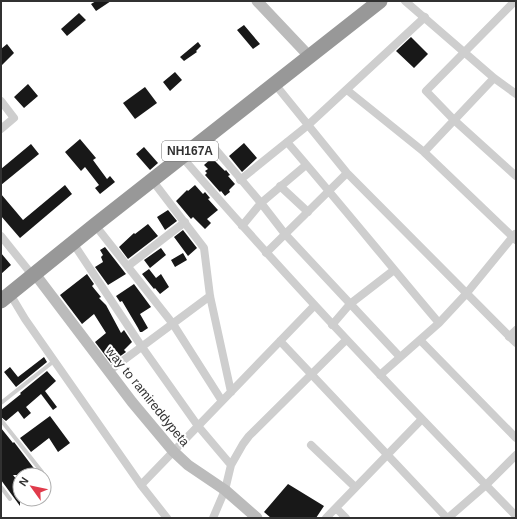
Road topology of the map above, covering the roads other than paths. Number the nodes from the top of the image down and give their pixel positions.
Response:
1 (257, 1) edge
2 (380, 1) edge
3 (405, 1) edge
4 (515, 1) edge
5 (425, 17) junction
6 (465, 53) junction
7 (309, 56) junction
8 (494, 78) junction
9 (274, 83) junction
10 (347, 90) junction
11 (516, 94) edge
12 (1, 101) edge
13 (454, 120) junction
14 (307, 126) junction
15 (1, 129) edge
16 (206, 138) junction
17 (287, 142) junction
18 (424, 152) junction
19 (182, 157) junction
20 (306, 165) junction
21 (347, 173) junction
22 (516, 176) edge
23 (152, 180) junction
24 (240, 180) junction
25 (280, 186) junction
26 (329, 191) junction
27 (261, 203) junction
28 (308, 212) junction
29 (185, 222) junction
30 (95, 225) junction
31 (242, 226) junction
32 (284, 234) junction
33 (1, 236) edge
34 (515, 237) edge
35 (73, 243) junction
36 (266, 253) junction
37 (128, 266) junction
38 (394, 270) junction
39 (34, 275) junction
40 (466, 294) junction
41 (210, 296) junction
42 (6, 298) edge
43 (350, 304) junction
44 (314, 306) junction
45 (439, 323) junction
46 (173, 324) junction
47 (332, 324) junction
48 (516, 330) edge
49 (509, 337) junction
50 (346, 340) junction
51 (420, 340) junction
52 (280, 341) junction
53 (516, 344) edge
54 (142, 347) junction
55 (400, 357) junction
56 (55, 360) junction
57 (109, 372) junction
58 (311, 374) junction
59 (380, 375) junction
60 (231, 392) junction
61 (222, 401) junction
62 (1, 403) edge
63 (422, 419) junction
64 (1, 420) edge
65 (198, 426) junction
66 (516, 438) edge
67 (311, 445) dead end
68 (173, 452) junction
69 (388, 455) junction
70 (516, 455) edge
71 (231, 465) junction
72 (38, 467) edge
73 (142, 484) junction
74 (486, 485) junction
75 (1, 487) edge
76 (356, 487) junction
77 (224, 490) junction
78 (10, 499) dead end
79 (336, 508) junction
80 (516, 516) edge
81 (167, 518) edge
82 (213, 518) edge
83 (257, 518) edge
84 (326, 518) edge
85 (346, 518) edge
86 (448, 518) edge

1 - 7 street
2 - 7 highway, NH167A
3 - 5 street
4 - 6 street
5 - 6 street
5 - 10 street
6 - 8 street
6 - 13 street
7 - 9 highway, NH167A
8 - 11 street
8 - 13 street
9 - 14 street
9 - 16 highway, NH167A
10 - 14 street
10 - 18 street
12 - 15 street
13 - 18 street
13 - 22 street
14 - 17 street
14 - 21 street
16 - 19 highway, NH167A
16 - 24 street
17 - 20 street
17 - 24 street
18 - 34 street
19 - 23 highway, NH167A
19 - 31 street
20 - 25 street
20 - 26 street
21 - 26 street
21 - 40 street
23 - 29 street
23 - 30 highway, NH167A
24 - 27 street
25 - 27 street
25 - 28 street
26 - 28 street
26 - 38 street
27 - 31 street
27 - 32 street
28 - 32 street
29 - 37 street
29 - 41 street
30 - 35 highway, NH167A
30 - 37 street
31 - 36 street
32 - 36 street
32 - 43 street
33 - 39 street
34 - 40 street
35 - 39 highway, NH167A
35 - 54 street
36 - 44 street
37 - 46 street
38 - 43 street
38 - 45 street
39 - 42 highway, NH167A
39 - 57 street, way to ramireddypeta
40 - 45 street
40 - 49 street
41 - 46 street
41 - 60 street
42 - 56 street
43 - 47 street
43 - 55 street
44 - 47 street
44 - 52 street
45 - 51 street
46 - 54 street
46 - 61 street
47 - 50 street
48 - 49 street
49 - 53 street
50 - 58 street
50 - 59 street
51 - 55 street
51 - 66 street
52 - 58 street
52 - 60 street
54 - 57 street
54 - 65 street
55 - 59 street
56 - 62 lane
56 - 73 street
57 - 68 street, way to ramireddypeta
58 - 69 street
58 - 71 street
59 - 63 street
60 - 61 street
61 - 65 street
63 - 69 street
63 - 74 street
64 - 72 lane
65 - 68 street
65 - 71 street
67 - 76 street
68 - 73 street
68 - 77 street, way to ramireddypeta
69 - 76 street
69 - 86 street
70 - 74 street
71 - 77 street
73 - 81 street
74 - 80 street
74 - 86 street
75 - 78 lane
76 - 79 street
77 - 82 street
77 - 83 street, way to ramireddypeta
79 - 84 street
79 - 85 street

